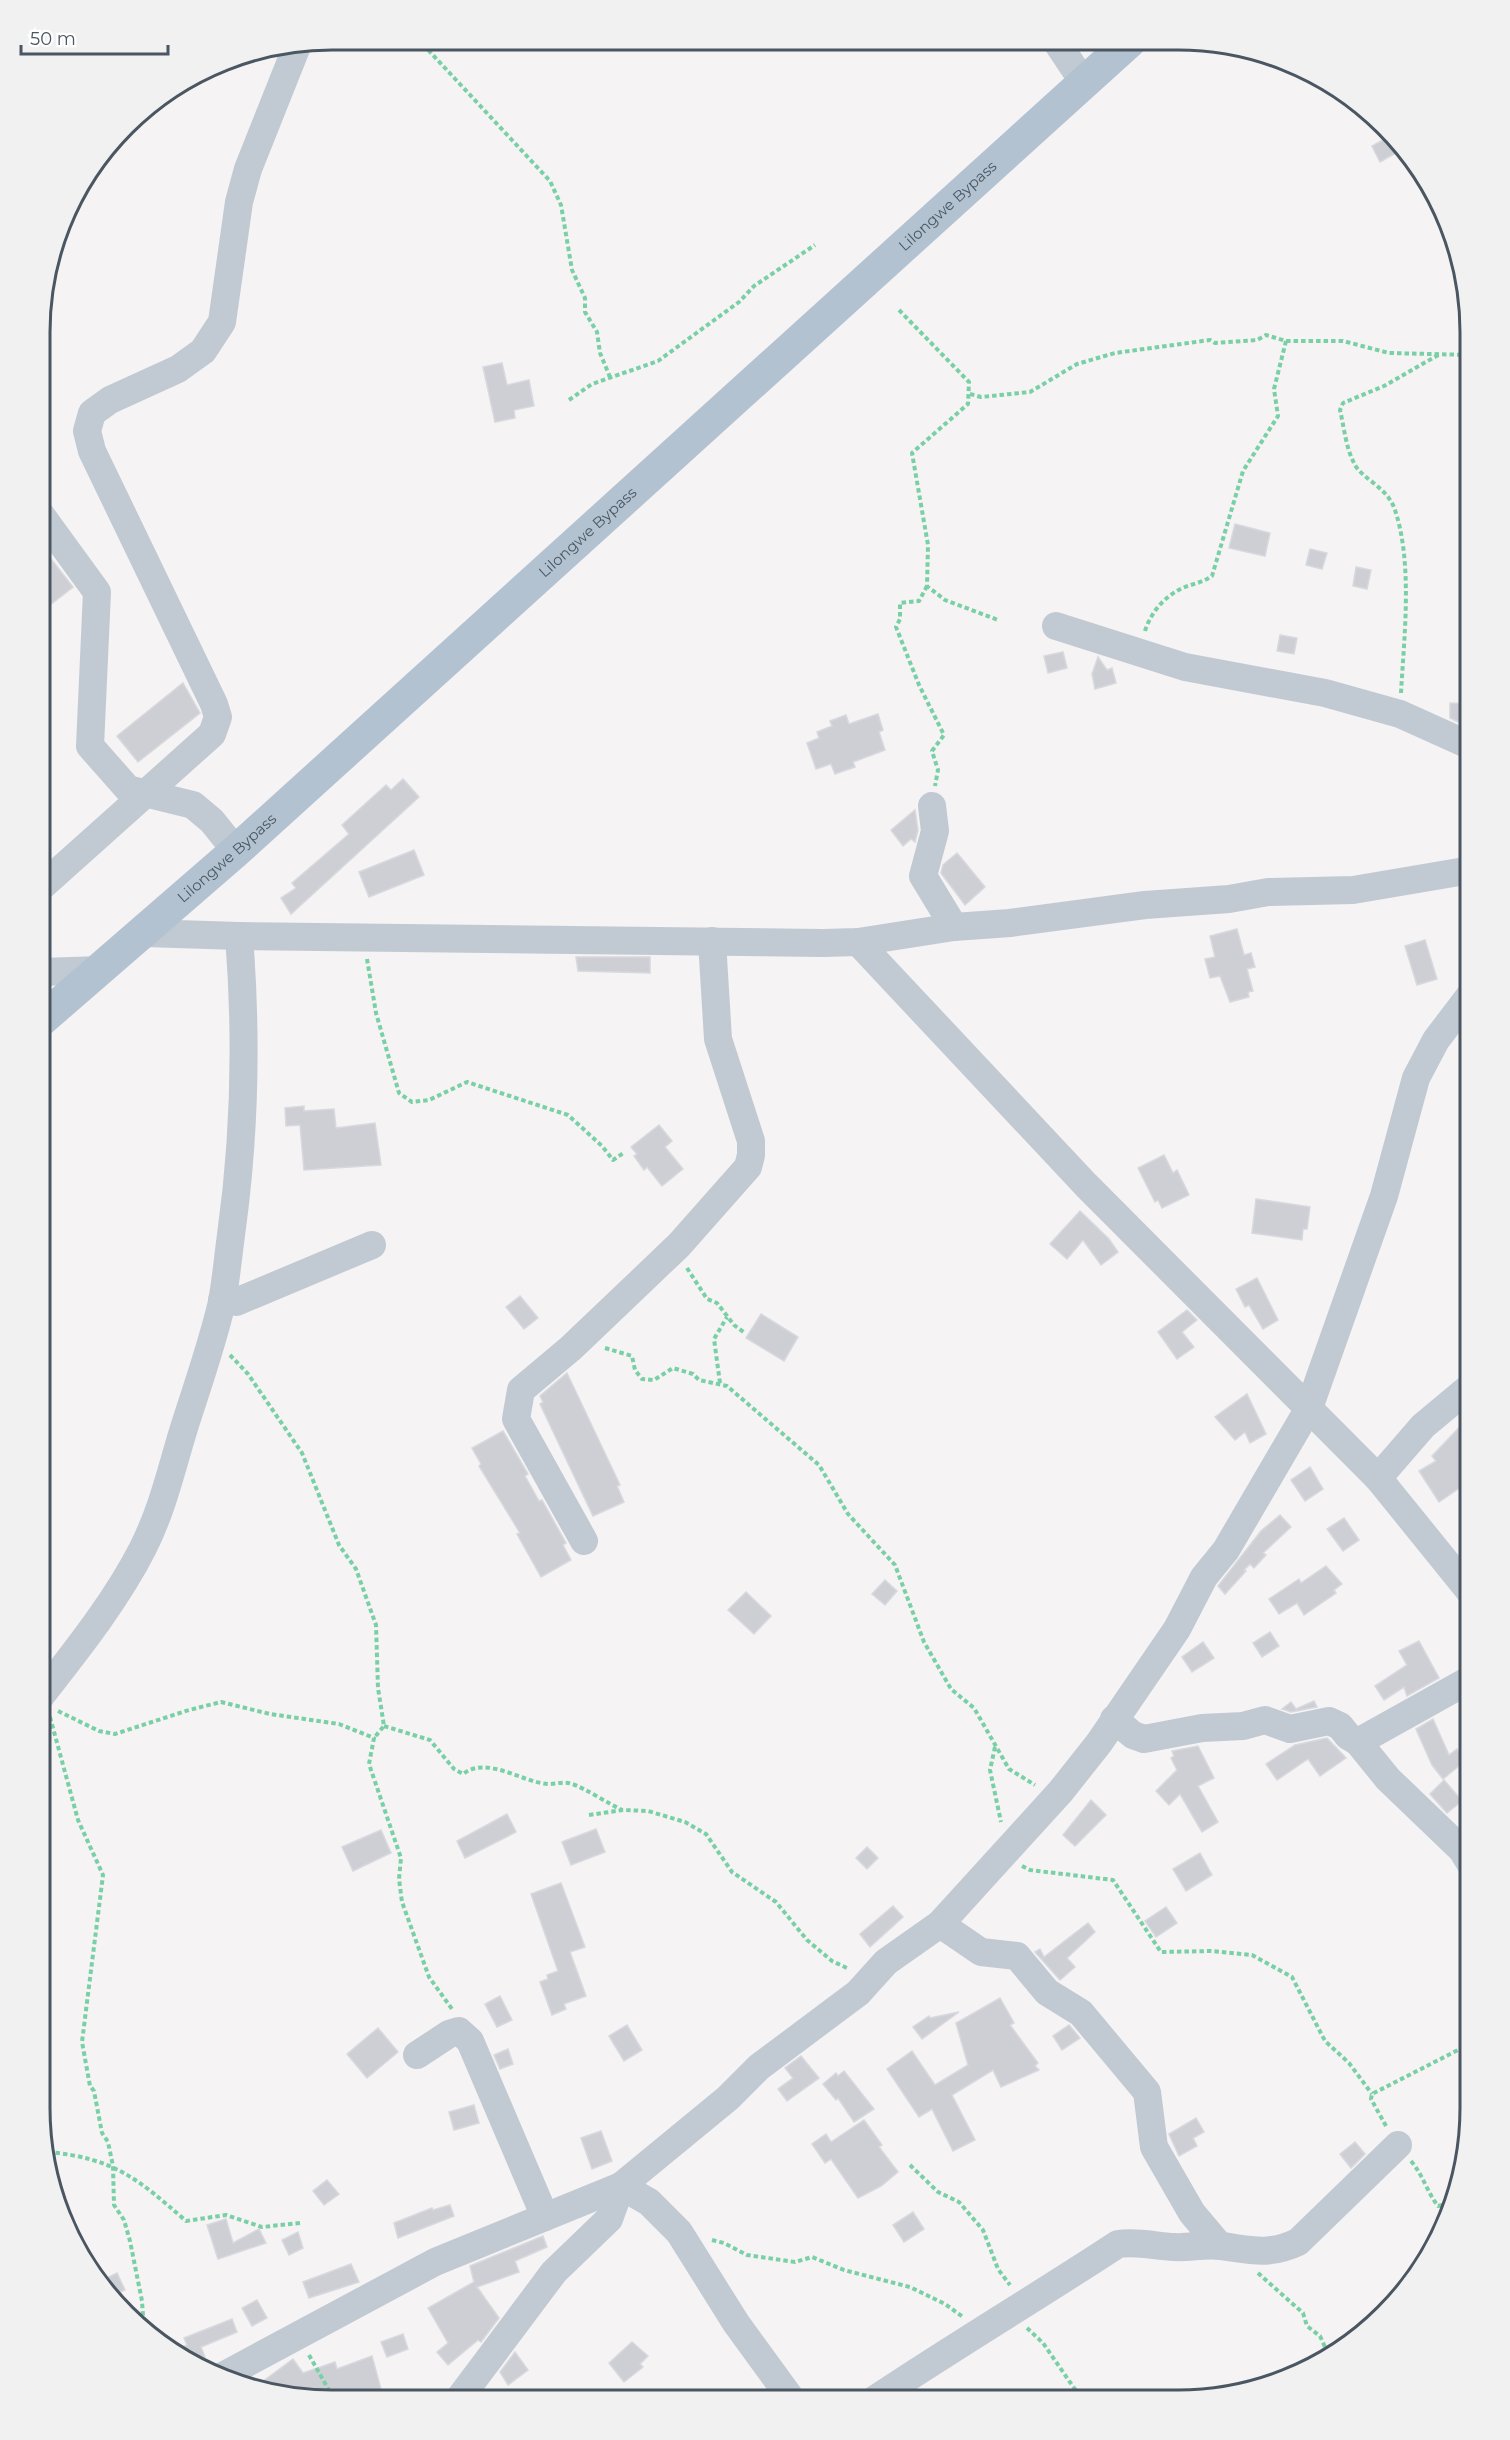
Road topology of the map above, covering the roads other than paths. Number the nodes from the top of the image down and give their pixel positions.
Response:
1 (1062, 50) edge
2 (1120, 50) edge
3 (295, 52) edge
4 (1083, 83) junction
5 (50, 527) edge
6 (1056, 626) dead end
7 (1460, 741) edge
8 (146, 793) junction
9 (932, 806) road end
10 (237, 852) junction
11 (1460, 872) edge
12 (50, 879) edge
13 (954, 927) junction
14 (145, 933) junction
15 (239, 936) junction
16 (712, 941) junction
17 (858, 942) junction
18 (101, 970) junction
19 (50, 972) edge
20 (1460, 1008) edge
21 (50, 1013) edge
22 (372, 1245) dead end
23 (222, 1300) junction
24 (1460, 1395) edge
25 (1309, 1408) junction
26 (1378, 1478) junction
27 (584, 1541) dead end
28 (1460, 1579) edge
29 (50, 1683) edge
30 (1460, 1685) edge
31 (1114, 1719) junction
32 (1358, 1742) junction
33 (1460, 1848) edge
34 (940, 1924) junction
35 (417, 2055) dead end
36 (1398, 2145) dead end
37 (621, 2186) junction
38 (545, 2217) junction
39 (1219, 2245) junction
40 (232, 2372) edge
41 (466, 2390) edge
42 (785, 2390) edge
43 (891, 2390) edge

1 - 4 street
2 - 4 main road, Lilongwe Bypass
3 - 8 street
4 - 10 main road, Lilongwe Bypass
5 - 8 street
6 - 7 street
8 - 10 street
8 - 12 street
9 - 13 street
10 - 14 main road, Lilongwe Bypass
11 - 13 street
13 - 17 street
14 - 15 street
14 - 18 main road, Lilongwe Bypass
15 - 16 street
15 - 23 street
16 - 17 street
16 - 27 street
17 - 25 street
18 - 19 street
18 - 21 main road, Lilongwe Bypass
20 - 25 street
22 - 23 street
23 - 29 street
24 - 26 street
25 - 26 street
25 - 31 street
26 - 28 street
30 - 32 street
31 - 32 street
31 - 34 street
32 - 33 street
34 - 37 street
34 - 39 street
35 - 38 street
36 - 39 street
37 - 38 street
37 - 41 street
37 - 42 street
38 - 40 street
39 - 43 street

